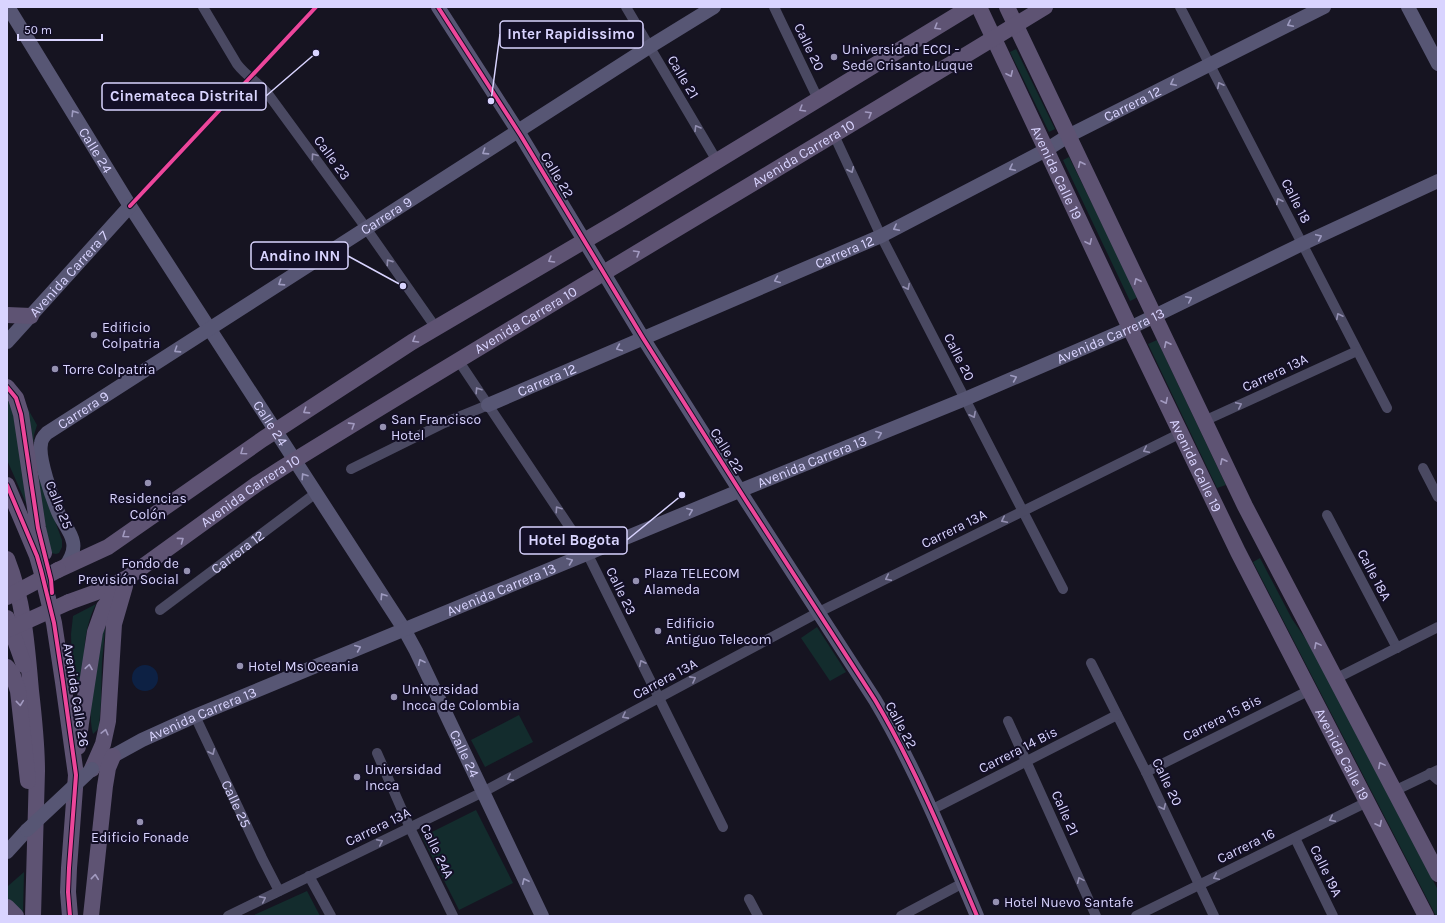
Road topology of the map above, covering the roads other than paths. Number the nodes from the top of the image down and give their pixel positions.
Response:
1 (8, 7) edge
2 (203, 7) edge
3 (438, 7) edge
4 (626, 7) edge
5 (714, 7) edge
6 (774, 7) edge
7 (970, 7) edge
8 (979, 7) edge
9 (1007, 7) edge
10 (1045, 7) edge
11 (1180, 7) edge
12 (1324, 7) edge
13 (1408, 7) edge
14 (1016, 25) junction
15 (993, 38) junction
16 (649, 47) junction
17 (1438, 64) edge
18 (1209, 65) junction
19 (818, 99) junction
20 (518, 131) junction
21 (834, 135) junction
22 (1068, 136) junction
23 (1046, 150) junction
24 (716, 161) junction
25 (1438, 181) edge
26 (130, 206) junction
27 (366, 228) junction
28 (881, 236) junction
29 (585, 241) junction
30 (1302, 244) junction
31 (604, 273) junction
32 (7, 315) edge
33 (31, 316) junction
34 (1154, 316) junction
35 (436, 328) junction
36 (1130, 328) junction
37 (210, 329) junction
38 (643, 338) junction
39 (7, 342) edge
40 (1357, 351) junction
41 (458, 360) junction
42 (7, 387) edge
43 (965, 399) junction
44 (488, 405) junction
45 (1387, 408) dead end
46 (1204, 421) junction
47 (276, 431) junction
48 (1181, 433) junction
49 (42, 440) joint
50 (295, 461) junction
51 (1424, 468) dead end
52 (351, 469) dead end
53 (7, 485) edge
54 (739, 491) junction
55 (316, 493) junction
56 (1438, 497) edge
57 (1022, 511) junction
58 (1327, 515) dead end
59 (587, 553) junction
60 (7, 558) edge
61 (62, 569) junction
62 (127, 578) junction
63 (1063, 589) dead end
64 (7, 597) edge
65 (160, 610) dead end
66 (819, 612) junction
67 (7, 618) edge
68 (54, 623) junction
69 (1438, 627) edge
70 (404, 629) junction
71 (7, 630) edge
72 (1397, 648) junction
73 (1091, 663) dead end
74 (7, 667) edge
75 (1335, 679) junction
76 (31, 684) junction
77 (1310, 690) junction
78 (659, 698) junction
79 (1117, 715) junction
80 (195, 716) junction
81 (1008, 721) dead end
82 (377, 753) dead end
83 (113, 756) junction
84 (1026, 762) junction
85 (92, 769) junction
86 (1146, 772) junction
87 (1435, 774) edge
88 (76, 775) junction
89 (1394, 791) junction
90 (483, 792) junction
91 (1367, 802) junction
92 (931, 810) junction
93 (723, 827) dead end
94 (410, 828) junction
95 (31, 835) junction
96 (1295, 838) junction
97 (7, 852) edge
98 (1438, 874) edge
99 (309, 876) junction
100 (963, 883) junction
101 (1200, 885) junction
102 (279, 891) junction
103 (749, 899) dead end
104 (7, 907) edge
105 (16, 916) edge
106 (33, 916) edge
107 (70, 916) edge
108 (91, 916) edge
109 (228, 916) edge
110 (331, 916) edge
111 (453, 916) edge
112 (542, 916) edge
113 (758, 916) edge
114 (901, 916) edge
115 (977, 916) edge
116 (1096, 916) edge
117 (1136, 916) edge
118 (1214, 916) edge
119 (1332, 916) edge
120 (1426, 916) edge

26 -> 1 street, Calle 24
27 -> 2 street, Calle 23
3 - 20 street, Calle 22
4 - 16 street, Calle 21
5 - 16 street, Carrera 9
6 - 19 street, Calle 20
7 -> 19 main road
8 - 15 main road, Avenida Calle 19
9 - 14 main road, Avenida Calle 19
10 - 14 main road, Avenida Carrera 10
11 - 18 street, Calle 18
12 -> 18 street, Carrera 12
13 - 17 street
14 - 15 main road, Avenida Carrera 10
14 - 22 main road, Avenida Calle 19
21 -> 15 main road, Avenida Carrera 10
15 -> 23 main road, Avenida Calle 19
16 - 20 street, Carrera 9
24 -> 16 street, Calle 21
18 -> 22 street, Carrera 12
30 -> 18 street, Calle 18
19 -> 24 main road
20 -> 27 street, Carrera 9
20 - 29 street, Calle 22
21 -> 28 street, Calle 20
31 -> 21 main road, Avenida Carrera 10
22 - 23 street, Carrera 12
34 -> 22 main road, Avenida Calle 19
23 -> 28 street, Carrera 12
23 -> 36 main road, Avenida Calle 19
24 - 29 main road
30 -> 25 street, Avenida Carrera 13
26 - 33 street, Avenida Carrera 7
26 - 37 street, Calle 24
35 -> 27 street, Calle 23
27 -> 37 street, Carrera 9
28 -> 38 street, Carrera 12
28 -> 43 street, Calle 20
29 - 31 street, Calle 22
29 -> 35 main road
34 -> 30 street, Avenida Carrera 13
40 -> 30 street, Calle 18
31 - 38 street, Calle 22
31 - 41 main road, Avenida Carrera 10
32 - 33 main road
33 - 39 street, Avenida Carrera 7
34 - 36 street, Avenida Carrera 13
46 -> 34 main road, Avenida Calle 19
35 -> 47 main road
43 -> 36 street, Avenida Carrera 13
36 -> 48 main road, Avenida Calle 19
37 - 47 street, Calle 24
37 -> 49 street, Carrera 9
38 -> 44 street, Carrera 12
38 - 54 street, Calle 22
40 - 45 street, Calle 18
46 -> 40 street, Carrera 13A
44 -> 41 street, Calle 23
50 -> 41 main road, Avenida Carrera 10
42 - 68 main road
54 -> 43 street, Avenida Carrera 13
43 -> 57 street, Calle 20
44 - 52 street, Carrera 12
59 -> 44 street, Calle 23
75 -> 46 main road, Avenida Calle 19
47 - 50 street, Calle 24
47 -> 61 main road
48 -> 57 street, Carrera 13A
48 - 77 main road, Avenida Calle 19
49 - 61 street, Calle 25
55 -> 50 street, Calle 24
62 -> 50 main road, Avenida Carrera 10
51 - 56 street
53 - 68 main road, Avenida Calle 26
59 -> 54 street, Avenida Carrera 13
54 - 66 street, Calle 22
55 - 65 street, Carrera 12
70 -> 55 street, Calle 24
57 - 63 street, Calle 20
57 -> 66 street, Carrera 13A
58 - 72 street, Calle 18A
70 -> 59 street, Avenida Carrera 13
78 -> 59 street, Calle 23
60 - 76 main road
61 - 64 main road, bridge
62 - 71 main road, Avenida Carrera 10, bridge
85 -> 62 main road
88 -> 62 main road
78 -> 66 street, Carrera 13A
66 - 92 street, Calle 22
67 - 76 main road
68 - 88 main road, Avenida Calle 26
69 - 72 street
80 -> 70 street, Avenida Carrera 13
90 -> 70 street, Calle 24
72 - 75 street
73 - 79 street, Calle 20
74 -> 95 main road
89 -> 75 main road, Avenida Calle 19
76 - 95 main road
77 - 86 street, Carrera 15 Bis
77 - 91 main road, Avenida Calle 19
78 -> 90 street, Carrera 13A
78 - 93 street, Calle 23
79 - 84 street, Carrera 14 Bis
79 - 86 street, Calle 20
80 - 83 street, Avenida Carrera 13
80 -> 102 street, Calle 25
81 - 84 street, Calle 21
82 - 94 street, Calle 24A
83 - 85 street, Avenida Carrera 13
108 -> 83 main road
84 - 92 street, Carrera 14 Bis
116 -> 84 street, Calle 21
85 - 95 street, Avenida Carrera 13, bridge
86 -> 101 street, Calle 20
87 - 89 street
88 - 107 main road, Avenida Calle 26
89 - 98 main road, Avenida Calle 19
90 - 94 street, Carrera 13A
112 -> 90 street, Calle 24
91 -> 96 street, Carrera 16
91 -> 120 main road, Avenida Calle 19
92 - 100 street, Calle 22
99 -> 94 street, Carrera 13A
94 - 111 street, Calle 24A
95 - 97 street, Avenida Carrera 13
95 - 106 main road
96 -> 101 street, Carrera 16
96 - 119 street, Calle 19A
99 - 102 street, Carrera 13A
99 - 110 street
100 - 114 street
100 - 115 street, Calle 22
101 - 117 street, Carrera 16
101 - 118 street, Calle 20
109 -> 102 street, Carrera 13A
103 - 113 street
104 - 105 main road

